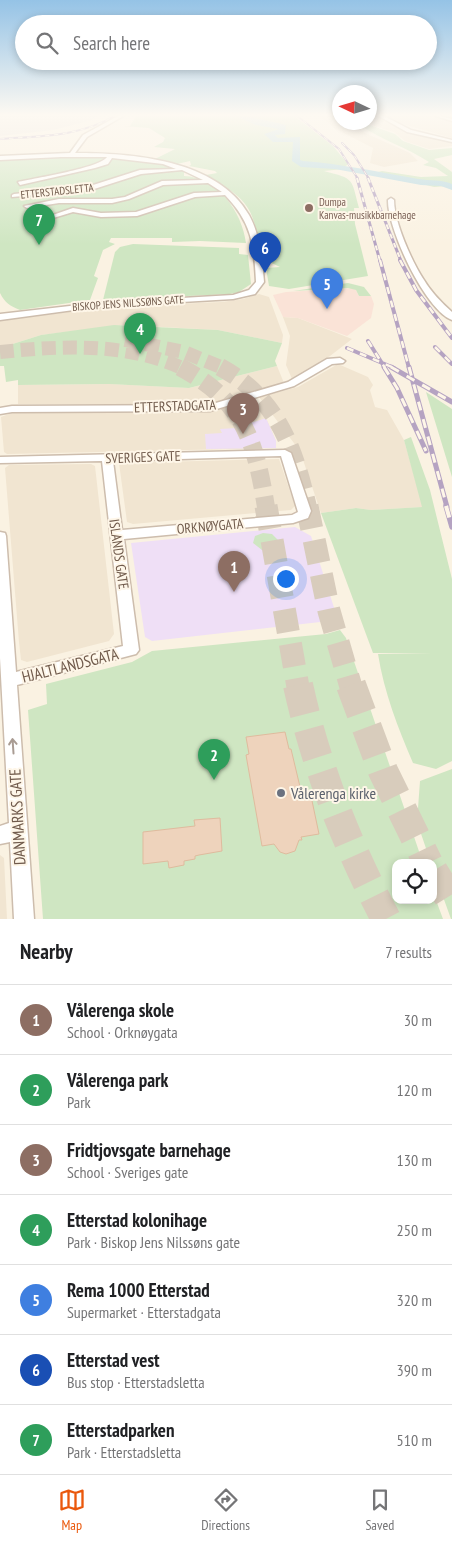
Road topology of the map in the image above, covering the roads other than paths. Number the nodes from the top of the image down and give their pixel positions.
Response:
1 (110, 158) edge
2 (131, 158) edge
3 (188, 170) junction
4 (210, 181) junction
5 (20, 183) dead end
6 (227, 193) junction
7 (14, 196) dead end
8 (391, 200) dead end
9 (27, 206) dead end
10 (50, 216) dead end
11 (256, 290) joint
12 (0, 317) edge
13 (452, 317) edge
14 (340, 361) dead end
15 (0, 411) edge
16 (107, 458) junction
17 (0, 460) edge
18 (304, 515) joint
19 (116, 535) junction
20 (0, 536) edge
21 (131, 650) joint
22 (9, 680) junction
23 (9, 832) edge
24 (24, 919) edge

1 - 5 street, ETTERSTADSLETTA
2 - 3 street, ETTERSTADSLETTA
3 - 4 street, ETTERSTADSLETTA
3 - 7 street, ETTERSTADSLETTA
4 - 6 street, ETTERSTADSLETTA
4 - 9 street, ETTERSTADSLETTA
6 - 10 street, ETTERSTADSLETTA
6 - 11 street, ETTERSTADSLETTA
8 - 13 street
11 - 12 street, BISKOP JENS NILSSØNS GATE
14 - 15 street, ETTERSTADGATA
16 - 17 street, SVERIGES GATE
16 - 18 street, SVERIGES GATE
16 - 19 street, ISLANDS GATE
18 - 19 street, ORKNØYGATA
19 - 21 street, ISLANDS GATE
20 - 22 street, DANMARKS GATE
21 - 22 street, HJALTLANDSGATA
23 -> 22 street, DANMARKS GATE
23 - 24 street, DANMARKS GATE

